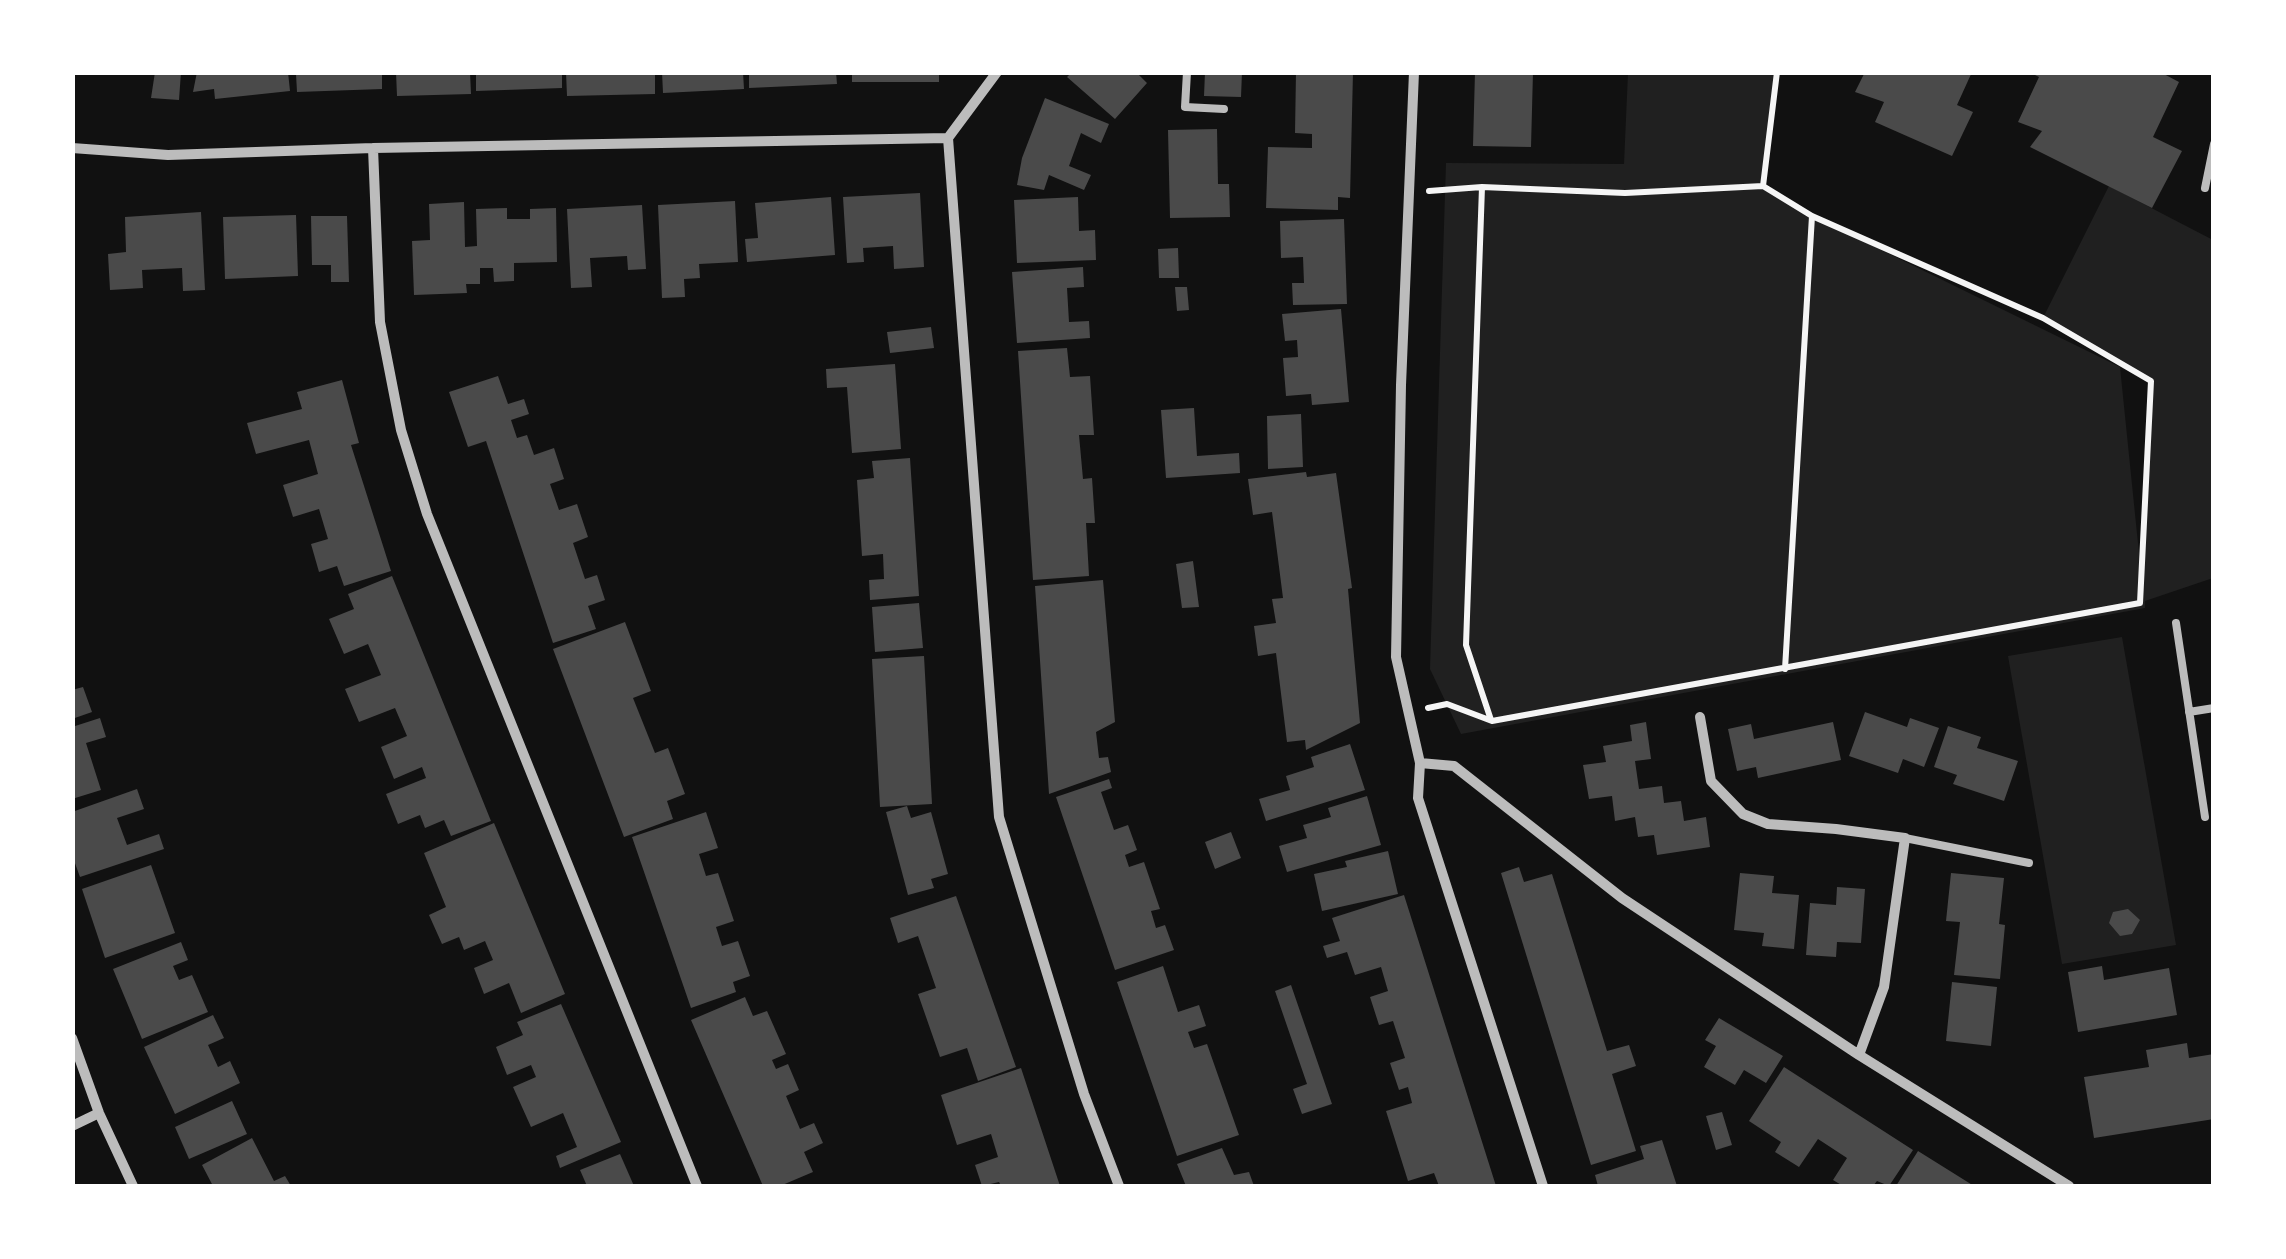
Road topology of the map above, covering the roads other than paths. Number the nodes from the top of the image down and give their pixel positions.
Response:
1 (996, 72) edge
2 (1187, 72) edge
3 (1414, 72) edge
4 (1224, 109) dead end
5 (948, 138) junction
6 (2214, 144) edge
7 (72, 148) edge
8 (373, 148) junction
9 (2205, 188) dead end
10 (2176, 623) dead end
11 (2214, 708) edge
12 (2189, 712) junction
13 (1700, 717) dead end
14 (1420, 764) junction
15 (2205, 817) dead end
16 (1904, 838) junction
17 (2029, 862) dead end
18 (72, 1038) edge
19 (1859, 1055) junction
20 (99, 1112) junction
21 (72, 1126) edge
22 (134, 1186) edge
23 (697, 1186) edge
24 (1119, 1186) edge
25 (1543, 1186) edge
26 (2069, 1186) edge

1 - 5 street
2 - 4 lane
3 - 14 street
5 - 8 street
5 - 24 street
6 - 9 lane
7 - 8 street
8 - 23 street
10 - 12 lane
11 - 12 lane
12 - 15 lane
13 - 16 street
14 - 19 street
14 - 25 street
16 - 17 lane
16 - 19 street
18 - 20 street
19 - 26 street
20 - 21 street
20 - 22 street

